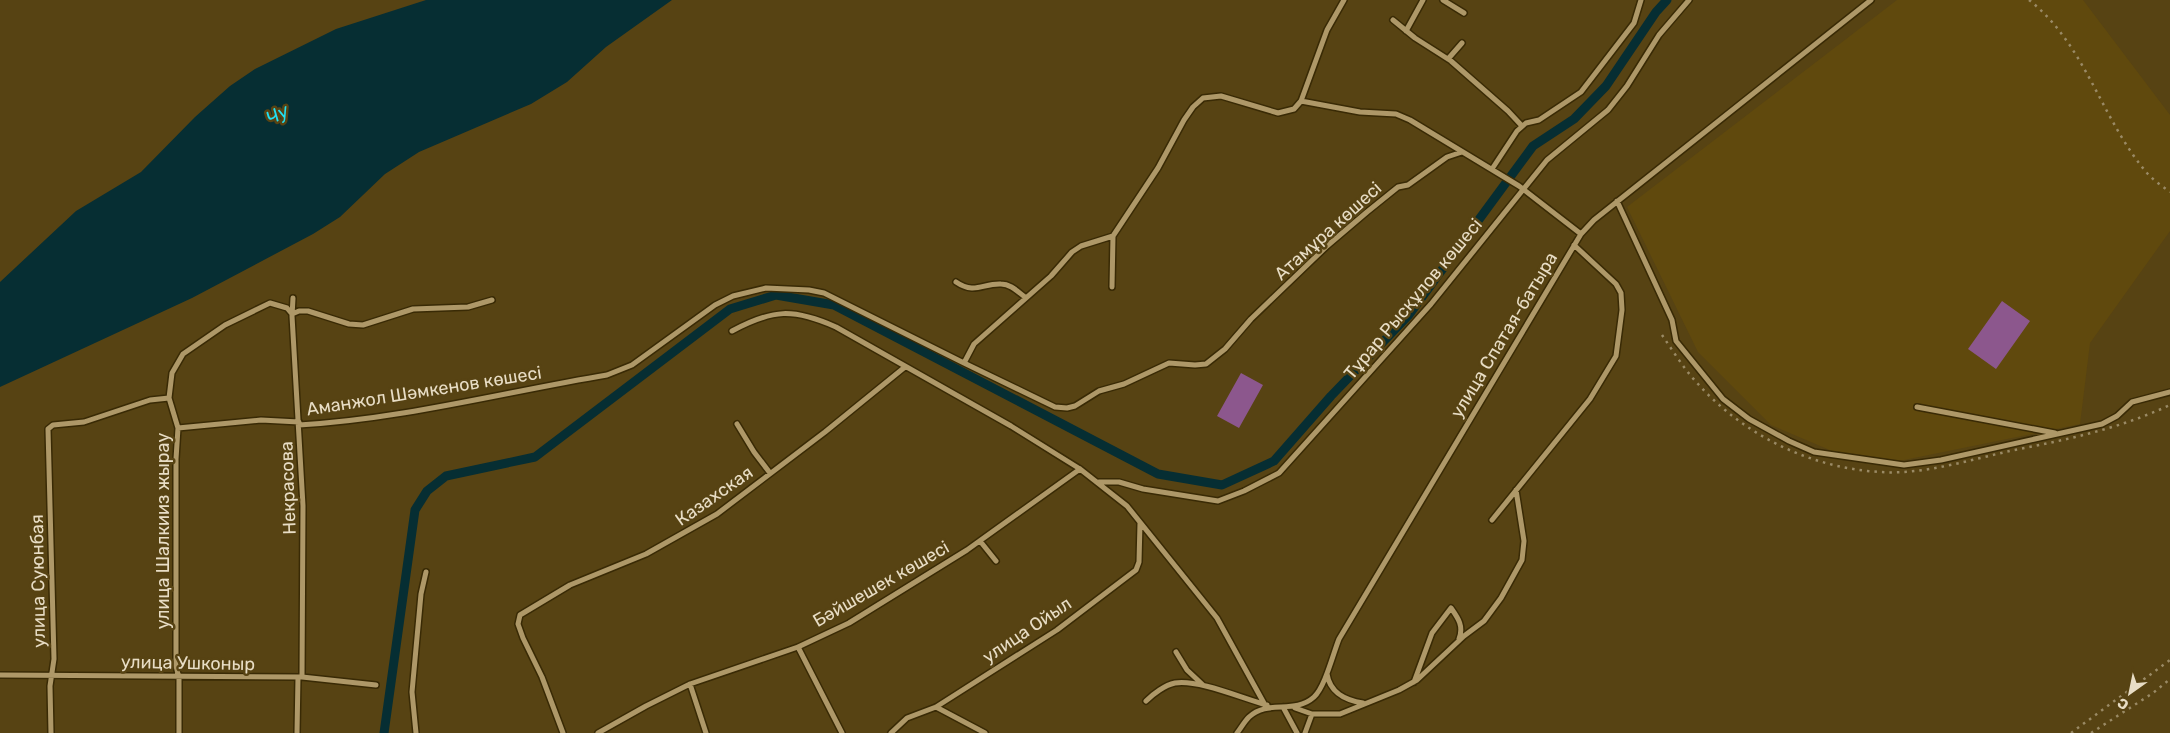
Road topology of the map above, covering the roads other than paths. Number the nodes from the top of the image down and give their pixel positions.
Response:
1 (1344, 0) edge
2 (1423, 0) edge
3 (1443, 0) edge
4 (1641, 0) edge
5 (1689, 0) edge
6 (1867, 1) edge
7 (1464, 13) dead end
8 (1393, 20) dead end
9 (1406, 31) junction
10 (1462, 43) dead end
11 (1448, 59) junction
12 (1301, 101) junction
13 (1522, 126) junction
14 (1462, 152) junction
15 (1492, 169) junction
16 (1521, 188) junction
17 (1617, 201) junction
18 (1581, 234) junction
19 (1113, 236) junction
20 (1574, 245) junction
21 (956, 282) dead end
22 (1112, 286) dead end
23 (1025, 297) junction
24 (293, 298) dead end
25 (492, 300) dead end
26 (292, 314) junction
27 (732, 330) dead end
28 (964, 363) junction
29 (905, 367) junction
30 (2170, 392) edge
31 (169, 398) junction
32 (1917, 407) dead end
33 (299, 424) junction
34 (737, 424) dead end
35 (178, 428) junction
36 (2058, 434) junction
37 (1080, 469) junction
38 (770, 474) junction
39 (1099, 482) junction
40 (1516, 490) junction
41 (1492, 520) dead end
42 (1140, 522) junction
43 (980, 541) junction
44 (996, 561) dead end
45 (426, 572) dead end
46 (1459, 642) junction
47 (798, 647) junction
48 (1176, 652) dead end
49 (1327, 672) junction
50 (0, 675) edge
51 (51, 675) junction
52 (300, 677) junction
53 (179, 678) junction
54 (1413, 682) junction
55 (690, 684) junction
56 (376, 685) dead end
57 (1203, 686) junction
58 (1146, 701) dead end
59 (1364, 704) junction
60 (1265, 705) junction
61 (936, 707) junction
62 (1272, 707) junction
63 (1283, 707) junction
64 (1295, 708) junction
65 (1312, 714) junction
66 (51, 733) edge
67 (179, 733) edge
68 (297, 733) edge
69 (416, 733) edge
70 (563, 733) edge
71 (598, 733) edge
72 (706, 733) edge
73 (842, 733) edge
74 (891, 733) edge
75 (985, 733) edge
76 (1237, 733) edge
77 (1297, 733) edge
78 (1305, 733) edge

1 - 12 street
2 - 9 street
3 - 7 street
4 - 13 street
5 - 16 street, Тұрар Рысқұлов көшесі
6 - 17 street, улица Спатая-батыра
8 - 9 street
9 - 11 street
10 - 11 street
11 - 13 street
12 - 14 street
12 - 19 street
13 - 15 street
14 - 15 street
14 - 28 street, Атамұра көшесі
15 - 16 street
16 - 18 street
16 - 39 street, Тұрар Рысқұлов көшесі
17 - 18 street, улица Спатая-батыра
17 - 36 street
18 - 20 street, улица Спатая-батыра
19 - 22 street
19 - 23 street
20 - 40 street
20 - 49 street, улица Спатая-батыра
21 - 23 street
23 - 28 street
24 - 26 street, Некрасова
25 - 26 street
26 - 31 street, улица Шалкииз жырау
26 - 33 street, Некрасова
27 - 29 street
28 - 33 street, Аманжол Шәмкенов көшесі
29 - 37 street
29 - 38 street, Казахская
30 - 36 street
31 - 35 street, улица Шалкииз жырау
31 - 51 street, улица Суюнбая
32 - 36 street
33 - 35 street, Аманжол Шәмкенов көшесі
33 - 52 street, Некрасова
34 - 38 street
35 - 53 street, улица Шалкииз жырау
37 - 39 street
37 - 43 street, Бәйшешек көшесі
38 - 70 street, Казахская
39 - 42 street
40 - 41 street
40 - 46 street
42 - 60 street
42 - 61 street, улица Ойыл
43 - 44 street
43 - 47 street, Бәйшешек көшесі
45 - 69 street
46 - 54 street
46 - 54 street
47 - 55 street, Бәйшешек көшесі
47 - 73 street
48 - 57 street
49 - 59 street
49 - 64 street, улица Спатая-батыра
50 - 51 street, улица Ушконыр
51 - 53 street, улица Ушконыр
51 - 66 street, улица Суюнбая
52 - 53 street, улица Ушконыр
52 - 56 street, улица Ушконыр
52 - 68 street, Некрасова
53 - 67 street, улица Шалкииз жырау
54 - 59 street
55 - 71 street, Бәйшешек көшесі
55 - 72 street
57 - 58 street
57 - 60 street
59 - 65 street
60 - 62 street
61 - 74 street, улица Ойыл
61 - 75 street
62 - 63 street
62 - 76 street
63 - 64 street
63 - 77 street
64 - 65 street
65 - 78 street

